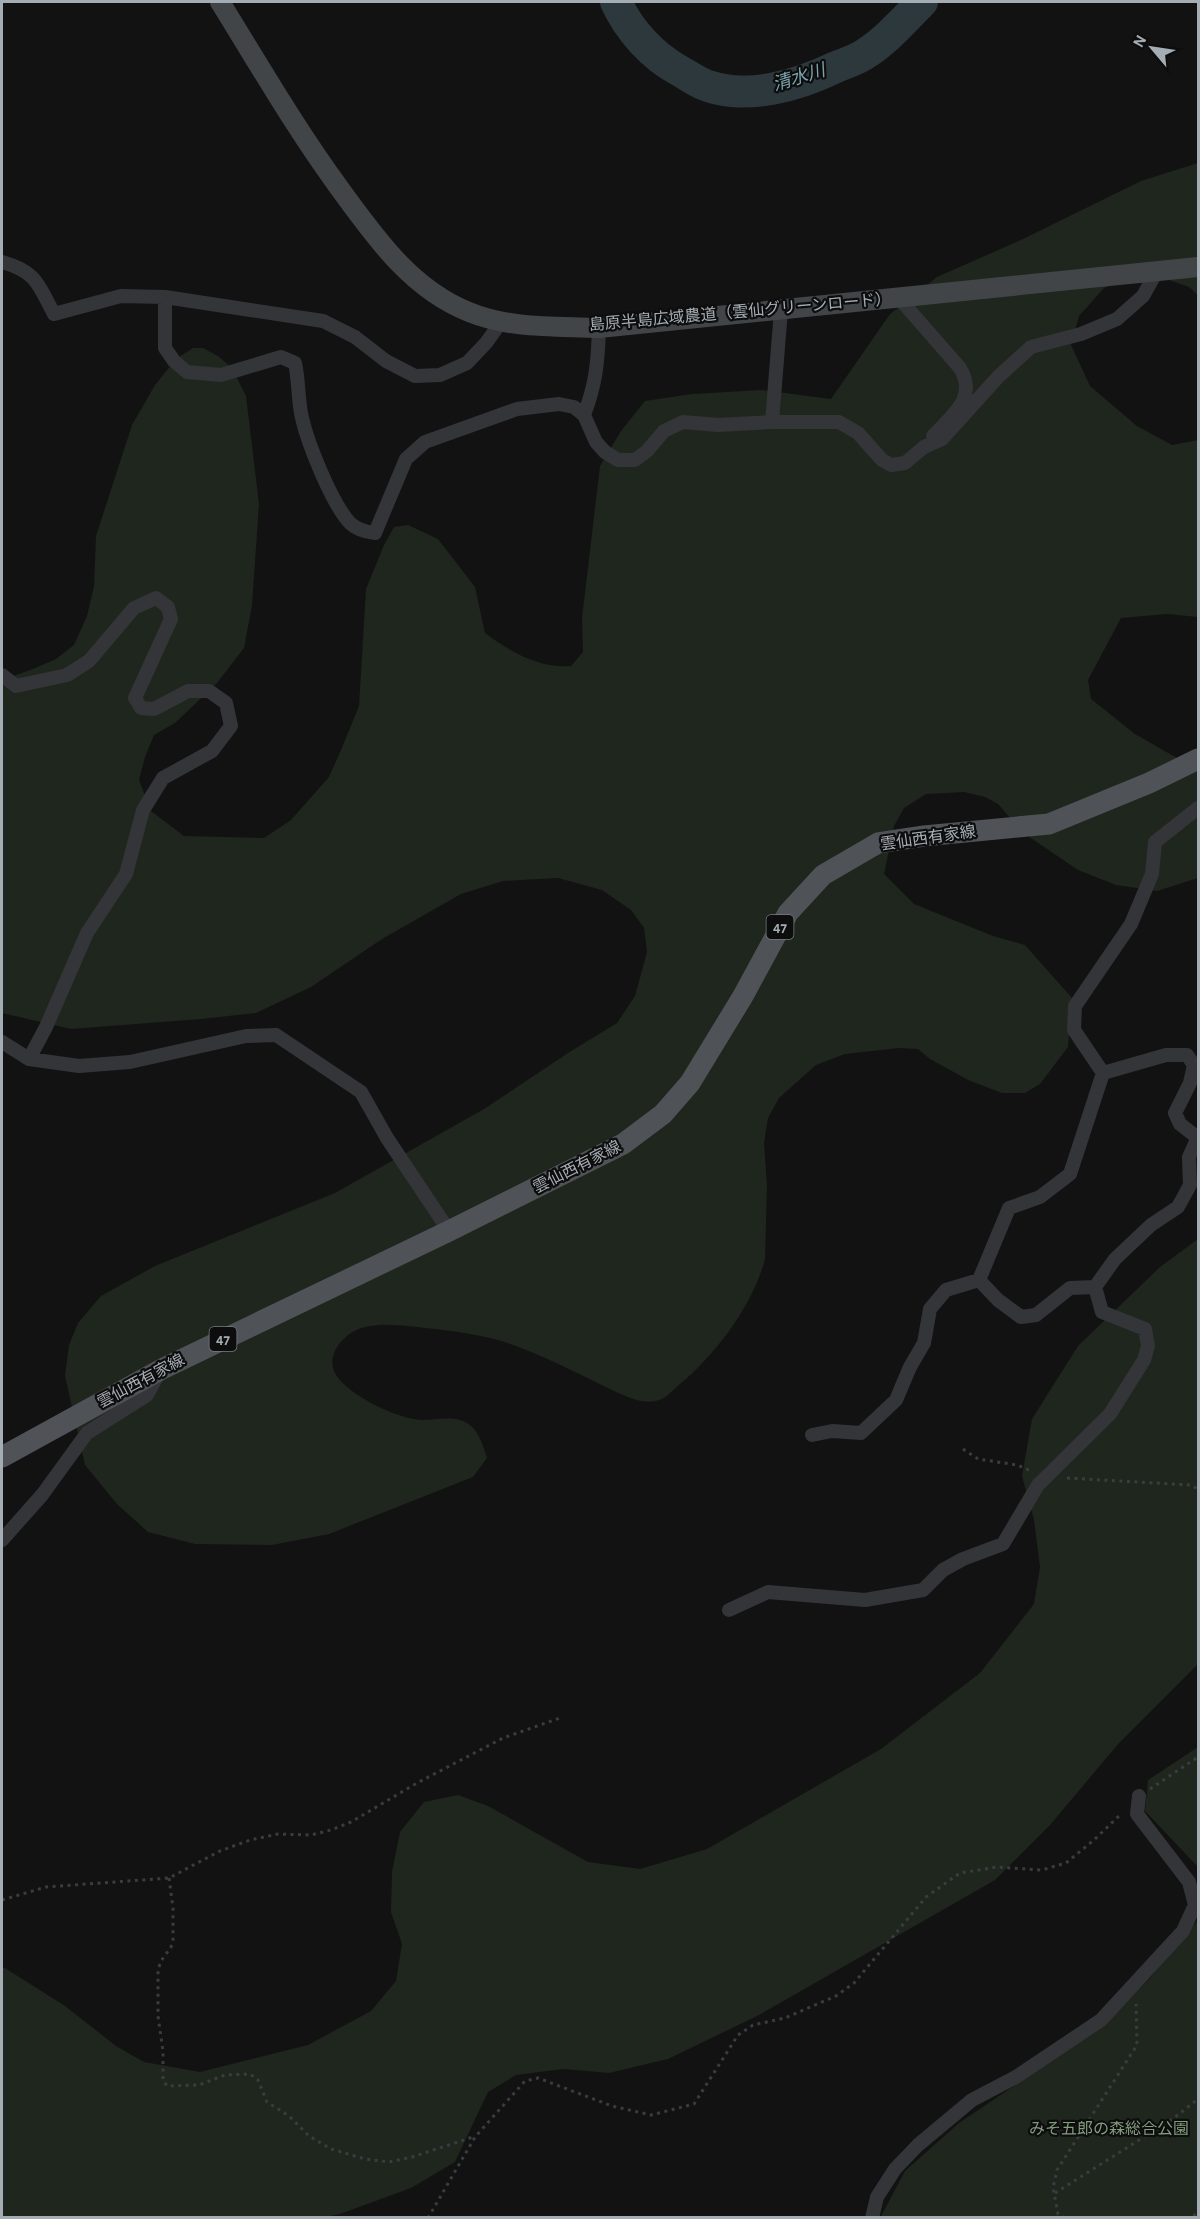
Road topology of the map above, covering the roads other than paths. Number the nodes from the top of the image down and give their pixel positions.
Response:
1 (220, 2) edge
2 (2, 262) edge
3 (1198, 267) edge
4 (1157, 271) junction
5 (165, 297) junction
6 (898, 297) junction
7 (781, 310) junction
8 (501, 322) junction
9 (599, 328) junction
10 (584, 415) junction
11 (772, 422) junction
12 (924, 447) junction
13 (2, 675) edge
14 (1198, 759) edge
15 (1198, 808) edge
16 (2, 1042) edge
17 (29, 1059) junction
18 (1104, 1073) junction
19 (1198, 1137) edge
20 (449, 1231) junction
21 (979, 1280) junction
22 (1095, 1287) junction
23 (162, 1369) junction
24 (812, 1435) dead end
25 (2, 1456) edge
26 (2, 1540) edge
27 (729, 1610) dead end
28 (1139, 1796) road end
29 (872, 2217) edge

1 - 8 street, 島原半島広域農道（雲仙グリーンロード）
2 - 5 street
3 - 4 street, 島原半島広域農道（雲仙グリーンロード）
4 - 6 street, 島原半島広域農道（雲仙グリーンロード）
4 - 12 street
5 - 8 street
5 - 10 street
6 - 7 street, 島原半島広域農道（雲仙グリーンロード）
6 - 12 street
7 - 9 street, 島原半島広域農道（雲仙グリーンロード）
7 - 11 street
8 - 9 street, 島原半島広域農道（雲仙グリーンロード）
9 - 10 street
10 - 11 street
11 - 12 street
13 - 17 street
14 - 20 main road, 雲仙西有家線 / 47
15 - 18 street
16 - 17 street
17 - 20 street
18 - 19 street
18 - 21 street
19 - 22 street
20 - 23 main road, 雲仙西有家線 / 47
21 - 22 street
21 - 24 street
22 - 27 street
23 - 25 main road, 雲仙西有家線 / 47
23 - 26 street
28 - 29 street

